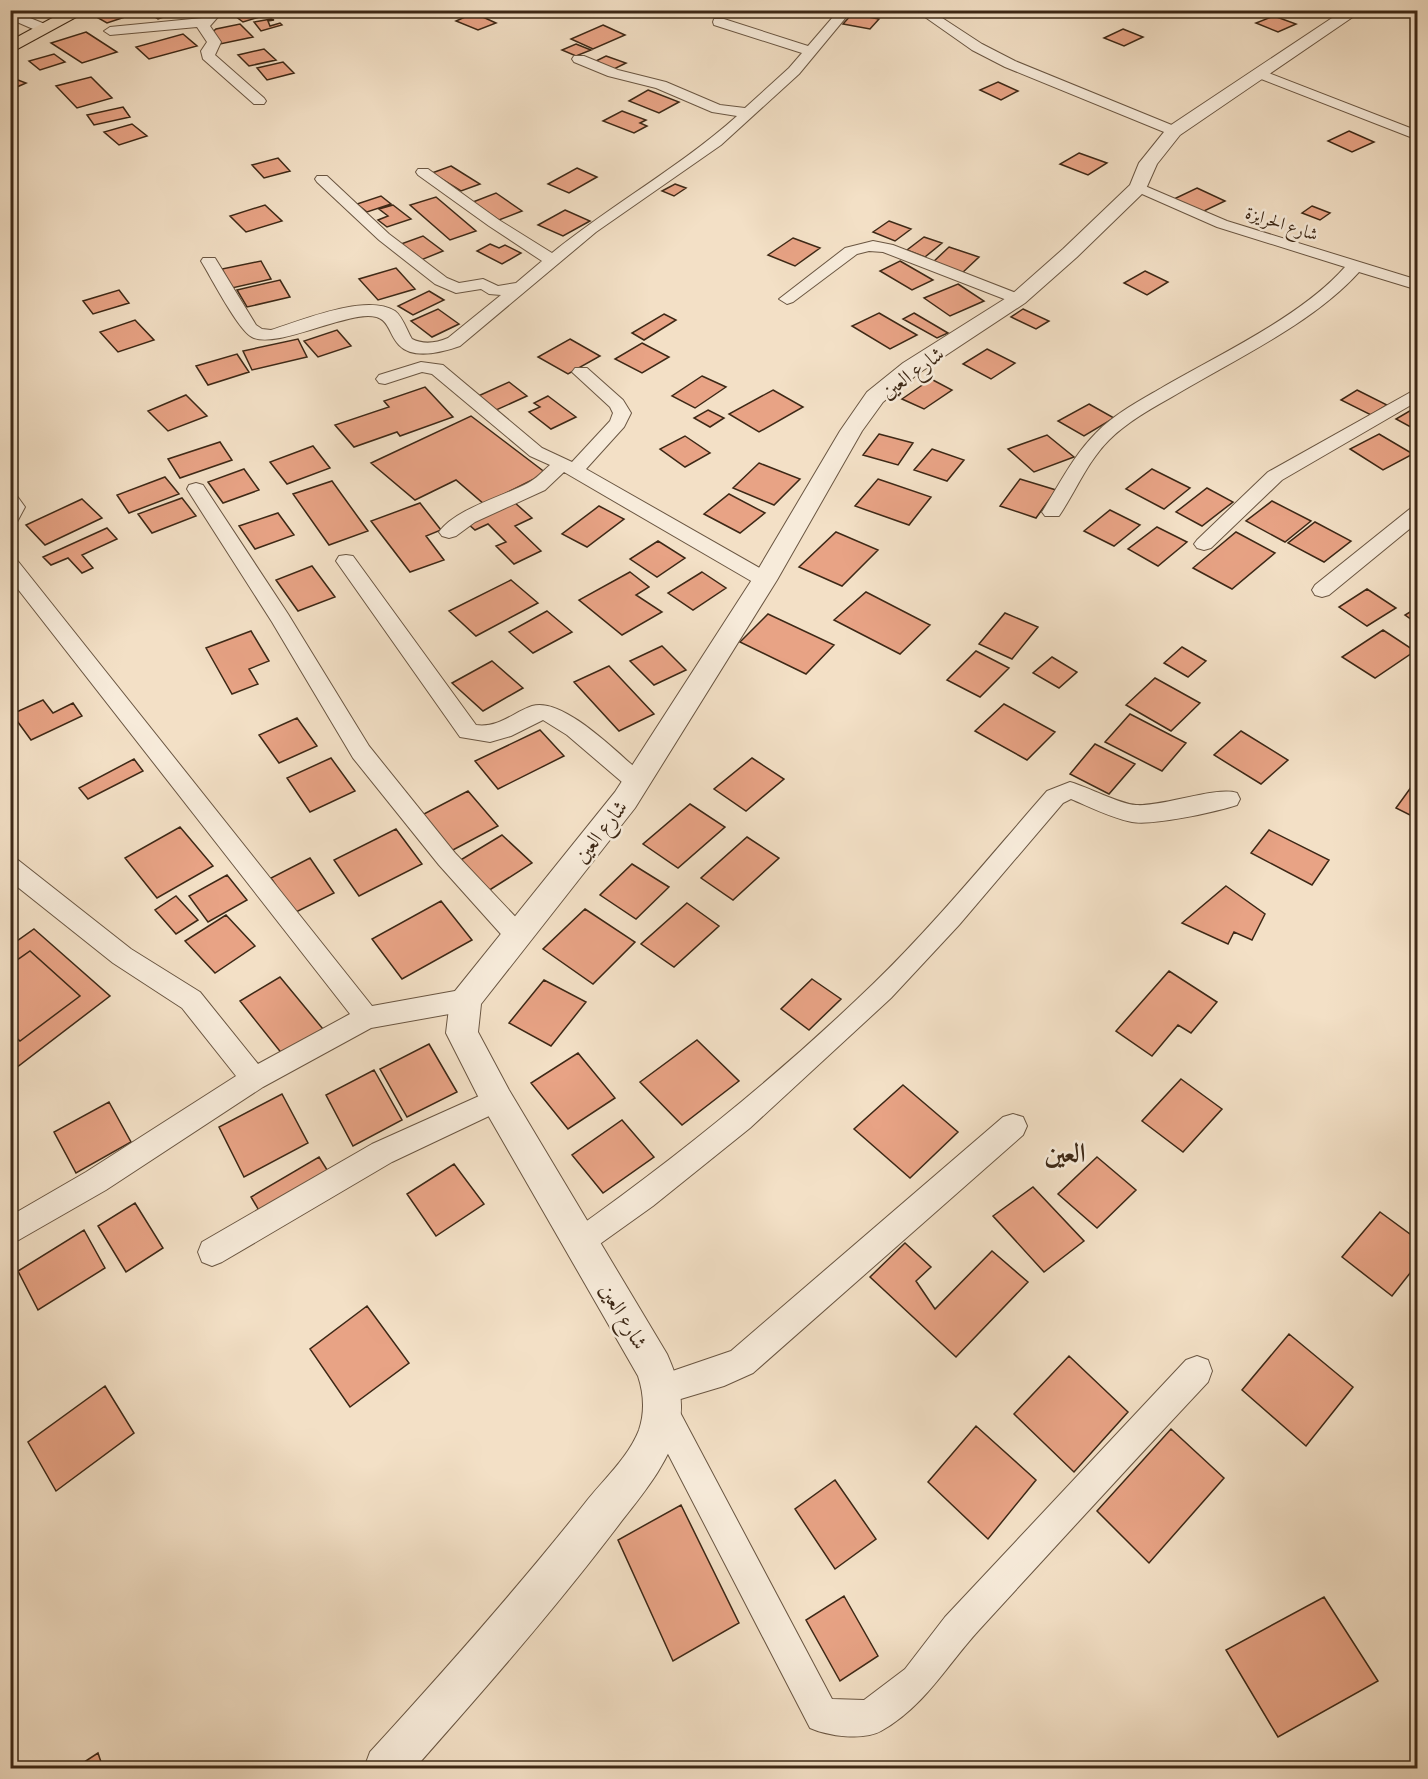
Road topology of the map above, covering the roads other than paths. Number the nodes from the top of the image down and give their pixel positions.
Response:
1 (81, 10) edge
2 (218, 10) edge
3 (846, 10) edge
4 (921, 10) edge
5 (1354, 10) edge
6 (10, 14) edge
7 (205, 22) junction
8 (720, 22) dead end
9 (45, 29) junction
10 (110, 31) dead end
11 (10, 48) edge
12 (812, 52) junction
13 (579, 59) dead end
14 (1261, 74) junction
15 (259, 101) dead end
16 (749, 113) junction
17 (1174, 131) junction
18 (1418, 136) edge
19 (423, 172) dead end
20 (322, 179) dead end
21 (1138, 187) junction
22 (209, 261) dead end
23 (553, 261) junction
24 (1356, 265) junction
25 (1418, 285) edge
26 (520, 287) junction
27 (787, 299) dead end
28 (1018, 300) junction
29 (580, 372) dead end
30 (385, 379) dead end
31 (1418, 393) edge
32 (568, 468) junction
33 (196, 489) dead end
34 (10, 500) edge
35 (1052, 512) dead end
36 (1418, 512) edge
37 (10, 518) edge
38 (449, 532) dead end
39 (1204, 544) dead end
40 (346, 561) dead end
41 (10, 565) edge
42 (765, 580) junction
43 (1322, 590) dead end
44 (637, 782) junction
45 (1229, 798) dead end
46 (10, 867) edge
47 (517, 935) junction
48 (466, 1000) junction
49 (366, 1018) junction
50 (254, 1079) junction
51 (497, 1100) junction
52 (1013, 1126) dead end
53 (10, 1232) edge
54 (580, 1242) junction
55 (212, 1252) dead end
56 (1197, 1371) dead end
57 (663, 1400) junction
58 (386, 1768) edge

1 - 9 main road
2 - 7 street
3 - 12 street
4 - 17 street
5 - 14 street, شارع العين
6 - 9 street
7 - 10 street
7 - 15 street
8 - 12 street
9 - 11 main road
12 - 16 street
13 - 16 street
14 - 17 street, شارع العين
14 - 18 street
16 - 23 street
17 - 21 street, شارع العين
19 - 23 street
20 - 26 street
21 - 24 street, شارع الحرايزة
21 - 28 street, شارع العين
22 - 26 street
23 - 26 street
24 - 25 street, شارع الحرايزة
24 - 35 street
27 - 28 street
28 - 42 street, شارع العين
29 - 32 street
30 - 32 street
31 - 39 street
32 - 38 street
32 - 42 street
33 - 47 street
34 - 37 street
36 - 43 street
40 - 44 street
41 - 49 street
42 - 44 street, شارع العين
44 - 47 street, شارع العين
45 - 54 street
46 - 50 street
47 - 48 street, شارع العين
48 - 49 street
48 - 51 street, شارع العين
49 - 50 street
50 - 53 street
51 - 54 street, شارع العين
51 - 55 street
52 - 57 street
54 - 57 street, شارع العين
56 - 57 street
57 - 58 street

